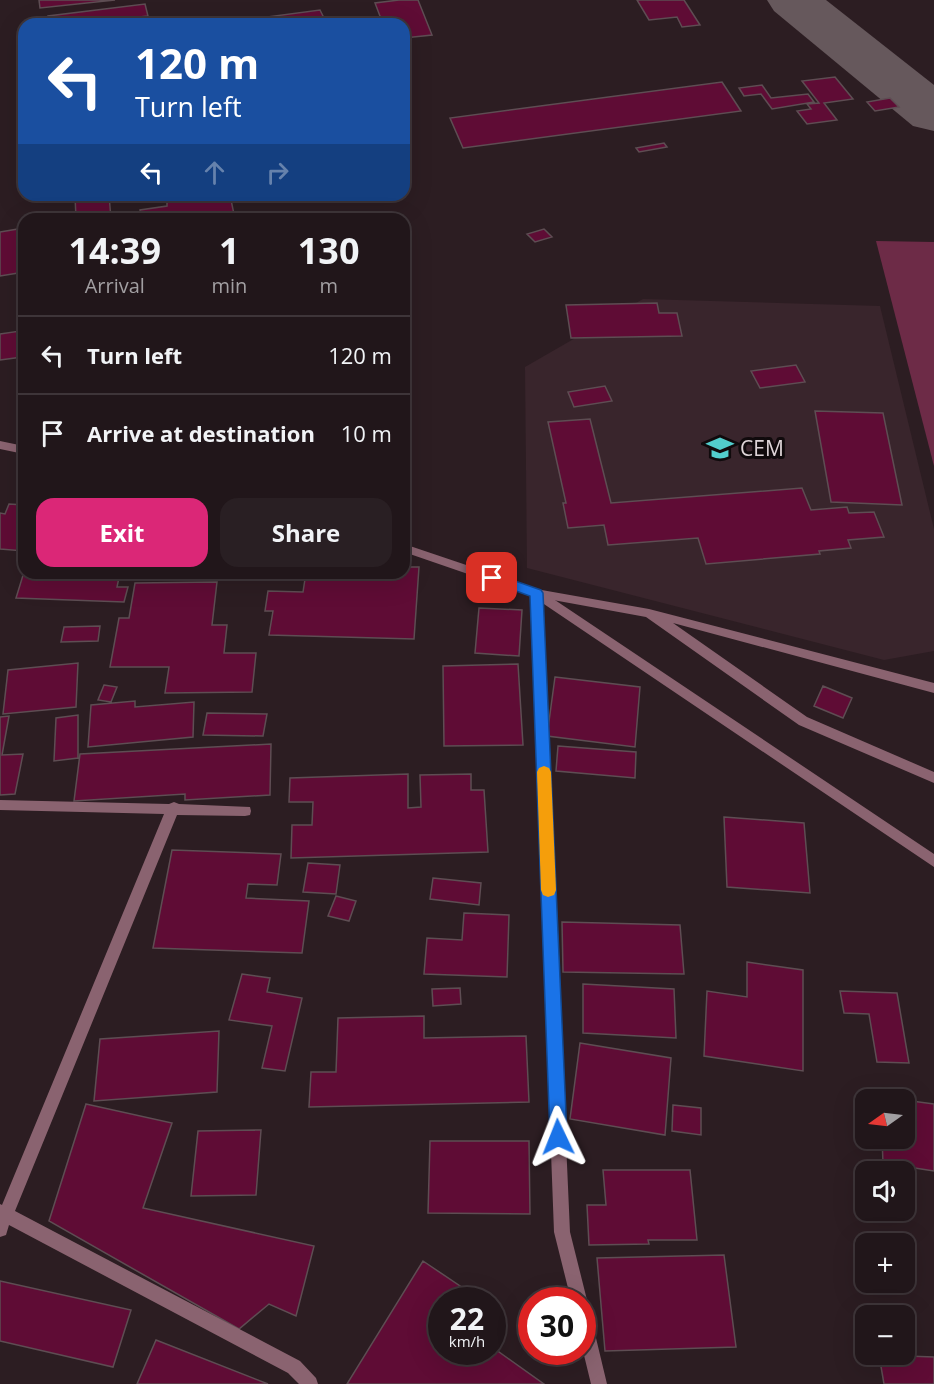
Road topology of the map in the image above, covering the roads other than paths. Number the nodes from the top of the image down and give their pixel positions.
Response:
1 (0, 445) edge
2 (18, 449) edge
3 (410, 550) edge
4 (536, 593) junction
5 (649, 613) junction
6 (934, 688) edge
7 (934, 778) edge
8 (0, 805) edge
9 (174, 807) junction
10 (246, 811) dead end
11 (934, 861) edge
12 (2, 1219) edge
13 (576, 1287) edge
14 (594, 1365) edge
15 (310, 1384) edge
16 (599, 1384) edge

1 - 2 street
3 - 4 street
4 - 5 street
4 - 11 street
4 - 13 street
5 - 6 street
5 - 7 street
8 - 9 street
9 - 10 street
9 - 12 street
12 - 15 street
14 - 16 street

